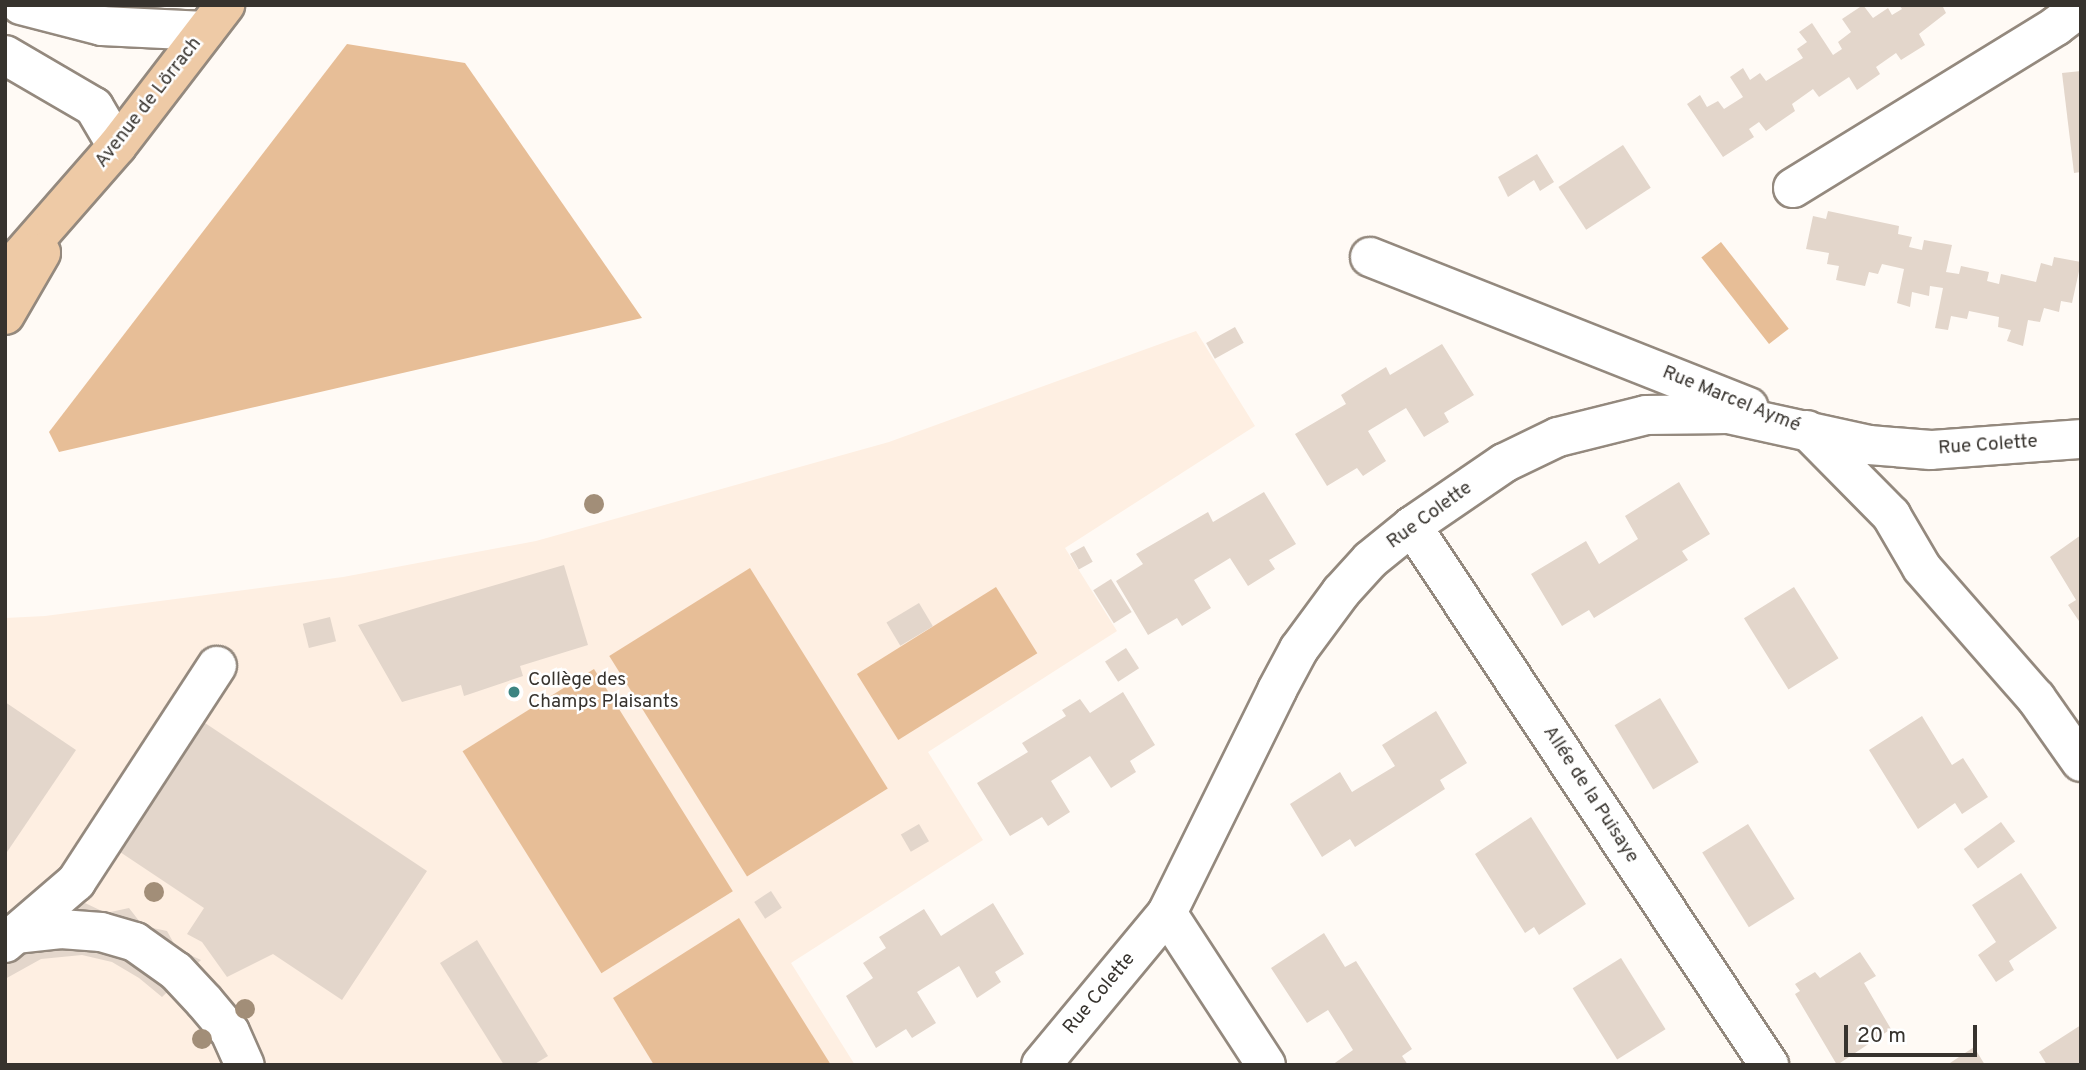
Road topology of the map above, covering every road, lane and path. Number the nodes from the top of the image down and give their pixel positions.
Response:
1 (20, 5) edge
2 (2081, 7) edge
3 (215, 18) edge
4 (5, 55) edge
5 (117, 146) junction
6 (1794, 188) dead end
7 (72, 200) junction
8 (1370, 257) dead end
9 (5, 274) edge
10 (5, 316) edge
11 (1807, 430) junction
12 (2081, 439) edge
13 (1412, 526) junction
14 (217, 666) dead end
15 (2081, 762) edge
16 (1167, 913) junction
17 (10, 938) edge
18 (244, 1065) edge
19 (1041, 1065) edge
20 (1266, 1065) edge
21 (1769, 1065) edge

1 - 3 street
2 - 6 street
3 - 5 main road, Avenue de Lörrach
4 - 5 street
5 - 7 main road, Avenue de Lörrach
7 - 9 main road, Avenue de Lörrach
7 - 10 main road, Avenue de Lörrach
8 - 11 street, Rue Marcel Aymé
11 - 12 street, Rue Colette
11 - 13 street, Rue Colette
11 - 15 street, Rue Marcel Aymé
13 - 16 street, Rue Colette
13 - 21 street, Allée de la Puisaye
14 - 17 street
16 - 19 street, Rue Colette
16 - 20 street
17 - 18 street

